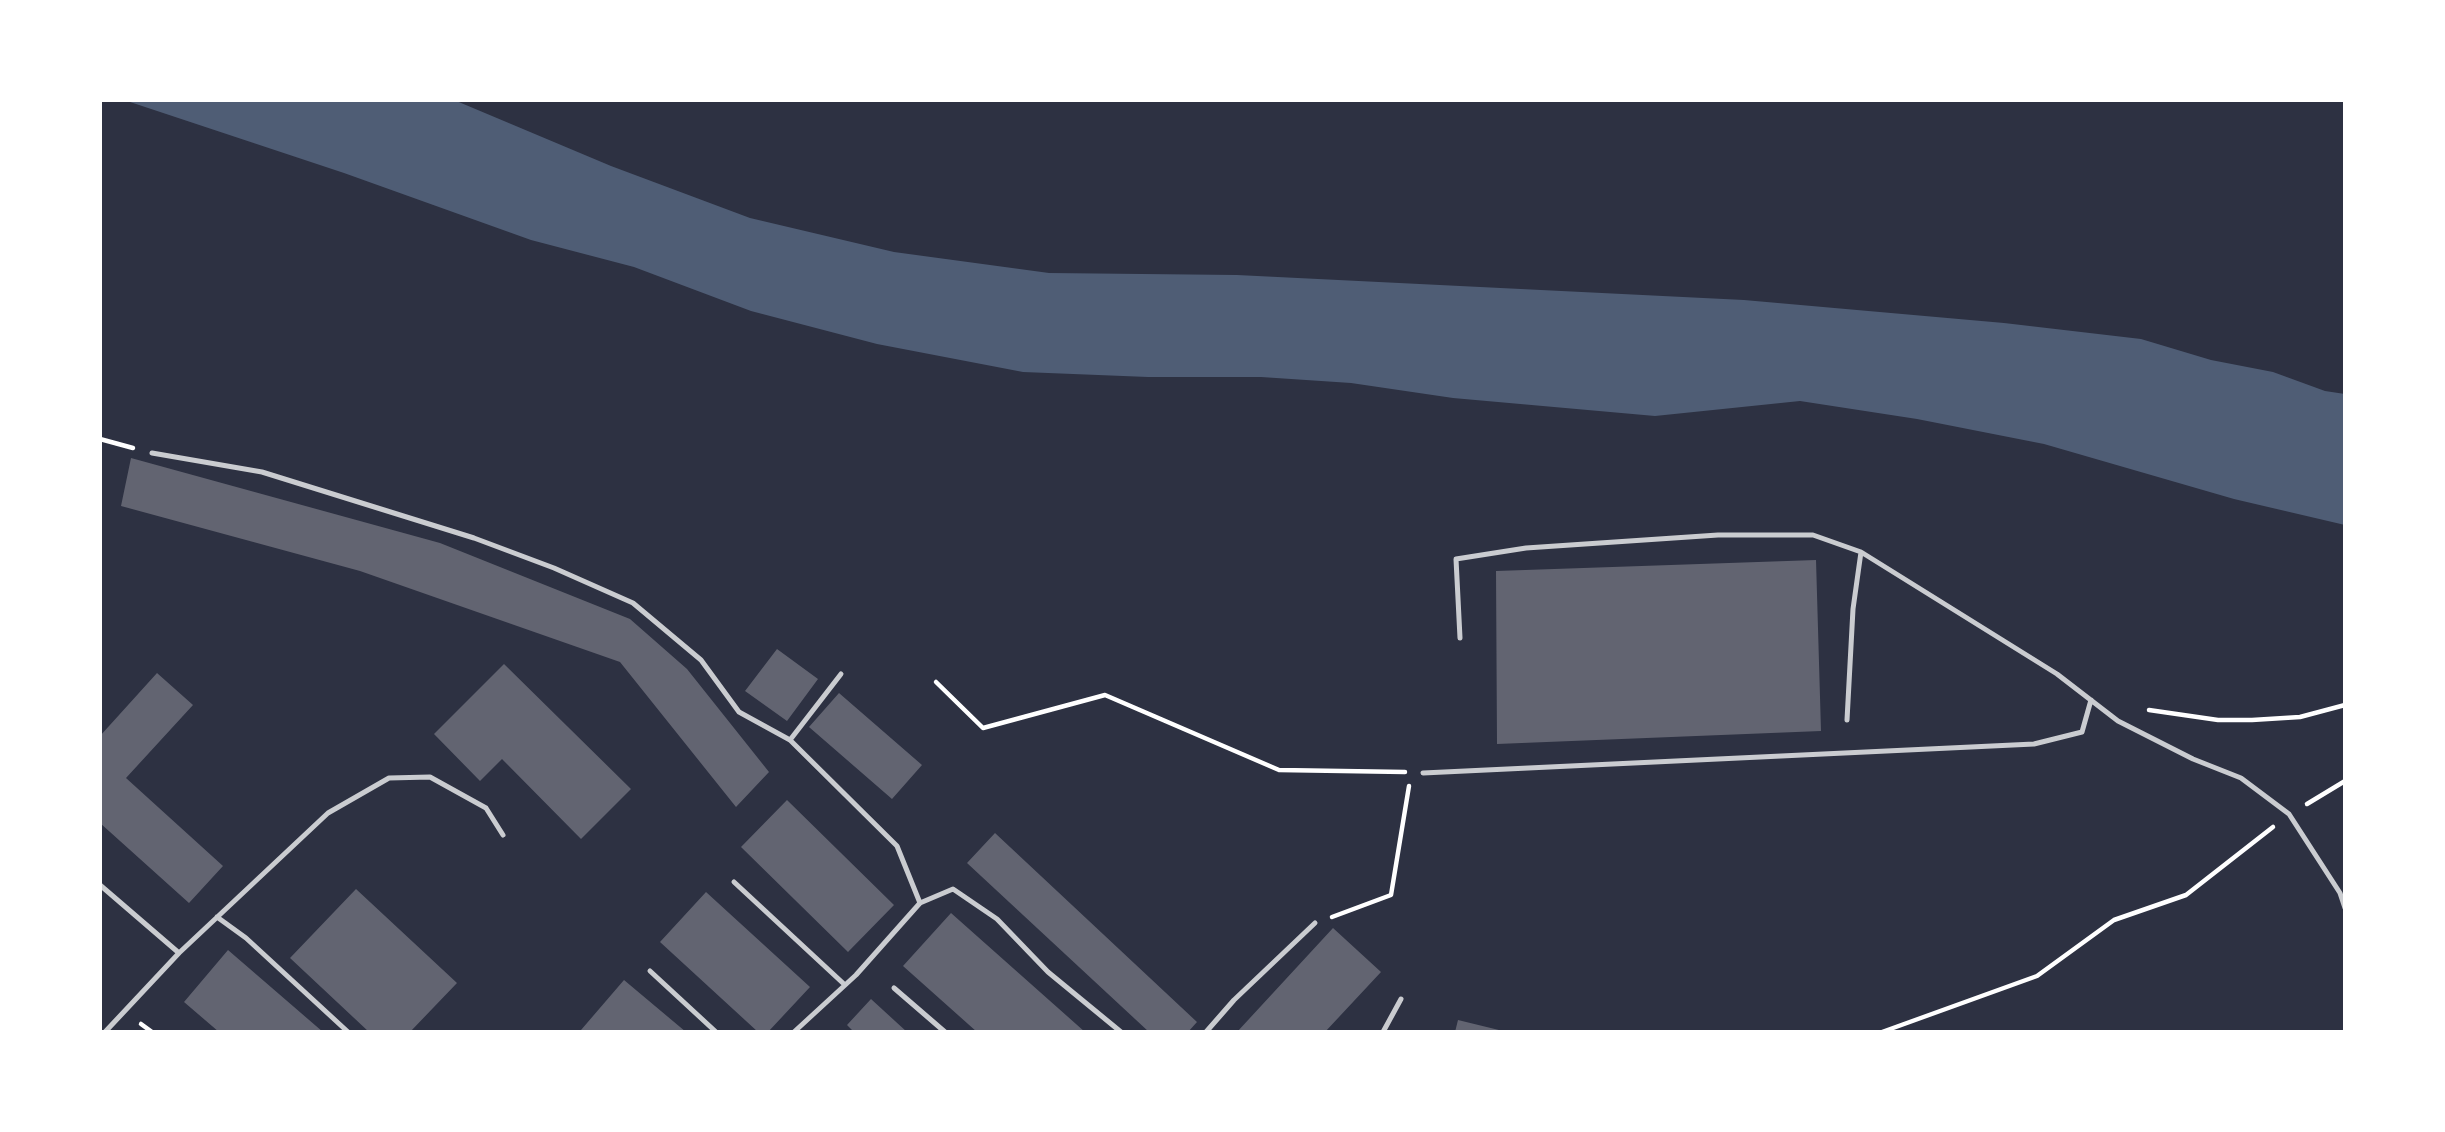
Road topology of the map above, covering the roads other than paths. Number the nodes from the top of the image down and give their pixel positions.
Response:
1 (152, 453) road end
2 (1861, 552) junction
3 (1460, 638) dead end
4 (841, 674) dead end
5 (2091, 700) junction
6 (1847, 720) dead end
7 (790, 740) junction
8 (1423, 773) dead end
9 (503, 835) dead end
10 (734, 882) dead end
11 (100, 885) edge
12 (920, 903) junction
13 (2345, 908) edge
14 (217, 917) junction
15 (1315, 923) road end
16 (179, 953) junction
17 (650, 971) dead end
18 (845, 985) junction
19 (894, 988) dead end
20 (1401, 999) dead end
21 (105, 1032) edge
22 (348, 1032) edge
23 (716, 1032) edge
24 (794, 1032) edge
25 (945, 1032) edge
26 (1121, 1032) edge
27 (1206, 1032) edge
28 (1383, 1032) edge

1 - 7 lane
2 - 3 lane
2 - 5 lane
2 - 6 lane
4 - 7 lane
5 - 8 lane
5 - 13 lane
7 - 12 lane
9 - 14 lane
10 - 18 lane
11 - 16 lane
12 - 18 lane
12 - 26 lane
14 - 16 lane
14 - 22 lane
15 - 27 lane
16 - 21 lane
17 - 23 lane
18 - 24 lane
19 - 25 lane
20 - 28 lane

